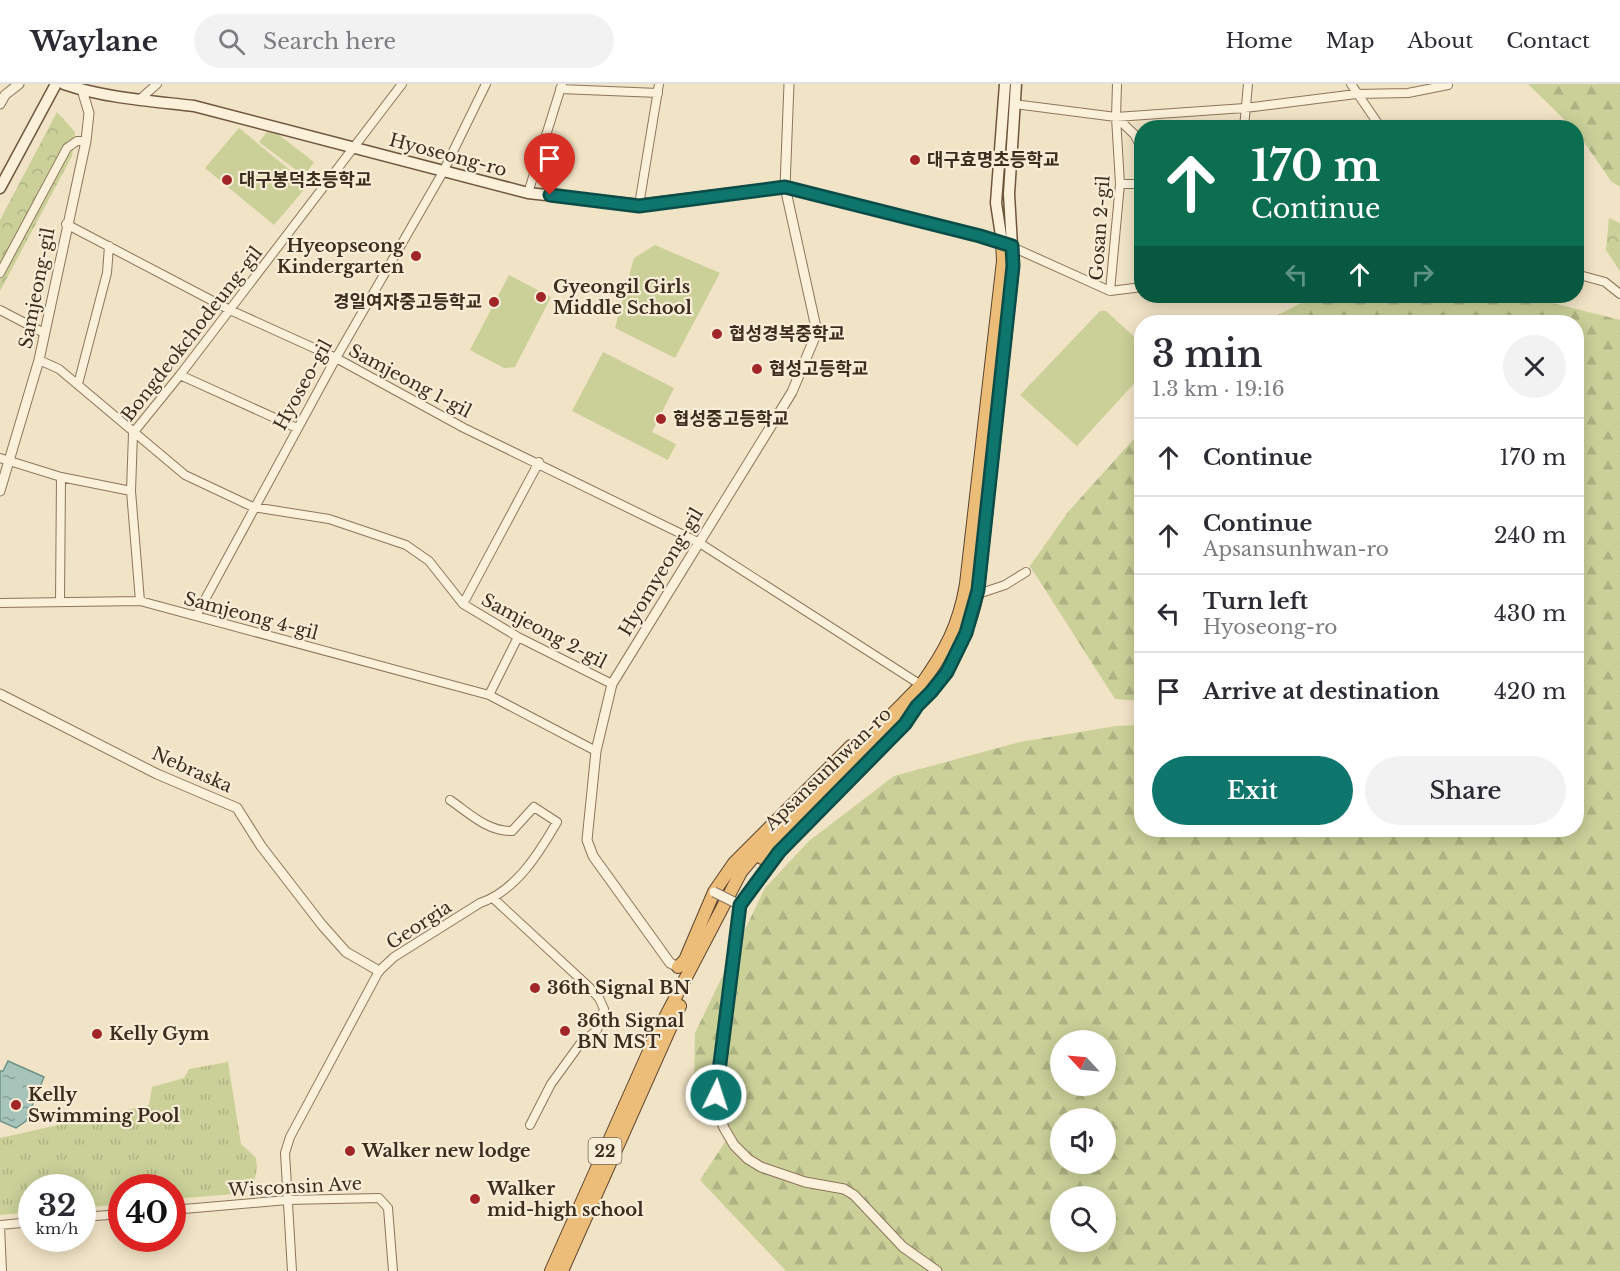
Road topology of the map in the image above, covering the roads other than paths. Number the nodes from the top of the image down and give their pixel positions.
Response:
1 (19, 84) edge
2 (56, 84) edge
3 (64, 84) edge
4 (157, 84) edge
5 (402, 84) edge
6 (486, 84) edge
7 (789, 84) edge
8 (1005, 84) edge
9 (1016, 84) edge
10 (1118, 84) edge
11 (1248, 84) edge
12 (1351, 84) edge
13 (1448, 85) edge
14 (561, 86) edge
15 (658, 88) edge
16 (82, 90) junction
17 (1356, 94) junction
18 (139, 100) junction
19 (0, 104) edge
20 (1014, 104) junction
21 (1245, 108) junction
22 (1116, 117) junction
23 (1244, 120) edge
24 (1375, 120) edge
25 (1134, 134) edge
26 (86, 141) junction
27 (354, 146) junction
28 (443, 172) junction
29 (1120, 184) junction
30 (1134, 184) edge
31 (785, 187) junction
32 (0, 188) edge
33 (528, 193) junction
34 (639, 206) junction
35 (66, 224) junction
36 (1007, 244) junction
37 (109, 246) junction
38 (0, 273) edge
39 (1584, 276) edge
40 (1134, 288) edge
41 (1110, 291) junction
42 (1620, 294) edge
43 (0, 310) edge
44 (230, 310) junction
45 (44, 333) junction
46 (336, 358) junction
47 (39, 360) junction
48 (180, 375) junction
49 (78, 384) junction
50 (297, 428) junction
51 (133, 433) junction
52 (4, 460) edge
53 (539, 462) junction
54 (61, 477) junction
55 (0, 490) edge
56 (131, 490) junction
57 (253, 507) junction
58 (698, 542) junction
59 (1026, 572) dead end
60 (978, 594) junction
61 (60, 602) junction
62 (140, 602) junction
63 (0, 603) edge
64 (463, 604) junction
65 (196, 616) junction
66 (518, 637) junction
67 (612, 684) junction
68 (921, 685) junction
69 (1, 696) edge
70 (489, 696) junction
71 (914, 702) junction
72 (596, 751) junction
73 (450, 800) dead end
74 (714, 892) junction
75 (494, 899) junction
76 (740, 905) junction
77 (678, 967) joint
78 (379, 971) junction
79 (662, 1033) junction
80 (530, 1125) dead end
81 (286, 1200) junction
82 (186, 1209) edge
83 (18, 1223) edge
84 (0, 1225) edge
85 (2, 1271) edge
86 (292, 1271) edge
87 (393, 1271) edge
88 (551, 1271) edge
89 (562, 1271) edge
90 (937, 1271) edge

1 - 19 street
2 - 32 main road
3 - 16 main road, Hyoseong-ro
4 - 18 street
5 - 27 street, Bongdeokchodeung-gil
6 - 28 street, Hyoseo-gil
7 - 31 street, Hyomyeong-gil
8 - 36 main road, Apsansunhwan-ro / 22
9 - 20 main road, Apsansunhwan-ro / 22
10 - 22 street, Gosan 2-gil
11 - 21 street
12 - 17 street
13 - 17 street
14 - 15 street
14 - 33 street
15 - 34 street
16 - 18 main road, Hyoseong-ro
16 - 26 street, Samjeong-gil
17 - 21 street
17 - 24 street
18 - 27 main road, Hyoseong-ro
20 - 22 street
20 - 36 main road, Apsansunhwan-ro / 22
21 - 22 street
21 - 23 street
22 - 25 street
22 - 29 street, Gosan 2-gil
26 - 35 street, Samjeong-gil
26 - 38 street
27 - 28 main road, Hyoseong-ro
27 - 44 street, Bongdeokchodeung-gil
28 - 33 main road, Hyoseong-ro
28 - 46 street, Hyoseo-gil
29 - 30 street
29 - 41 street, Gosan 2-gil
31 - 34 main road, Hyoseong-ro
31 - 36 main road, Hyoseong-ro
31 - 58 street, Hyomyeong-gil
33 - 34 main road, Hyoseong-ro
35 - 37 street, Samjeong 1-gil
35 - 45 street, Samjeong-gil
36 - 41 street, Gosan 2-gil
36 - 60 highway, Apsansunhwan-ro / 22
36 - 68 highway, Apsansunhwan-ro / 22
37 - 44 street, Samjeong 1-gil
37 - 49 street
39 - 42 street
40 - 41 street
43 - 45 street
44 - 46 street, Samjeong 1-gil
44 - 48 street, Bongdeokchodeung-gil
45 - 47 street, Samjeong-gil
46 - 50 street, Hyoseo-gil
46 - 53 street, Samjeong 1-gil
47 - 49 street, Samjeong 2-gil
47 - 52 street, Samjeong-gil
48 - 50 street
48 - 51 street, Bongdeokchodeung-gil
49 - 51 street, Samjeong 2-gil
50 - 57 street, Hyoseo-gil
51 - 56 street, Bongdeokchodeung-gil
51 - 57 street, Samjeong 2-gil
52 - 54 street
52 - 55 street, Samjeong-gil
53 - 58 street, Samjeong 1-gil
53 - 64 street, Samjeong 2-gil
54 - 56 street
54 - 61 street
56 - 62 street, Bongdeokchodeung-gil
57 - 64 street, Samjeong 2-gil
57 - 65 street, Hyoseo-gil
58 - 67 street, Hyomyeong-gil
58 - 68 street, Samjeong 1-gil
59 - 60 street
60 - 71 highway, Apsansunhwan-ro / 22
61 - 62 street, Samjeong 4-gil
61 - 63 street, Samjeong 4-gil
62 - 65 street, Samjeong 4-gil
64 - 66 street, Samjeong 2-gil
65 - 70 street, Samjeong 4-gil
66 - 67 street, Samjeong 2-gil
66 - 70 street
67 - 72 street, Hyomyeong-gil
68 - 71 highway, Apsansunhwan-ro / 22
69 - 78 street, Nebraska
70 - 72 street, Samjeong 4-gil
71 - 74 highway
71 - 76 highway
71 - 79 highway, Apsansunhwan-ro / 22
72 - 77 street, Hyomyeong-gil
73 - 75 street, Georgia
74 - 76 street, bridge
74 - 77 highway
75 - 78 street, Georgia
75 - 80 street
76 - 90 street
78 - 81 street, Georgia
79 - 88 highway, Apsansunhwan-ro / 22
79 - 89 highway, Apsansunhwan-ro / 22
81 - 82 street, Wisconsin Ave
81 - 86 street, Georgia
81 - 87 street, Wisconsin Ave
83 - 84 street
84 - 85 street

